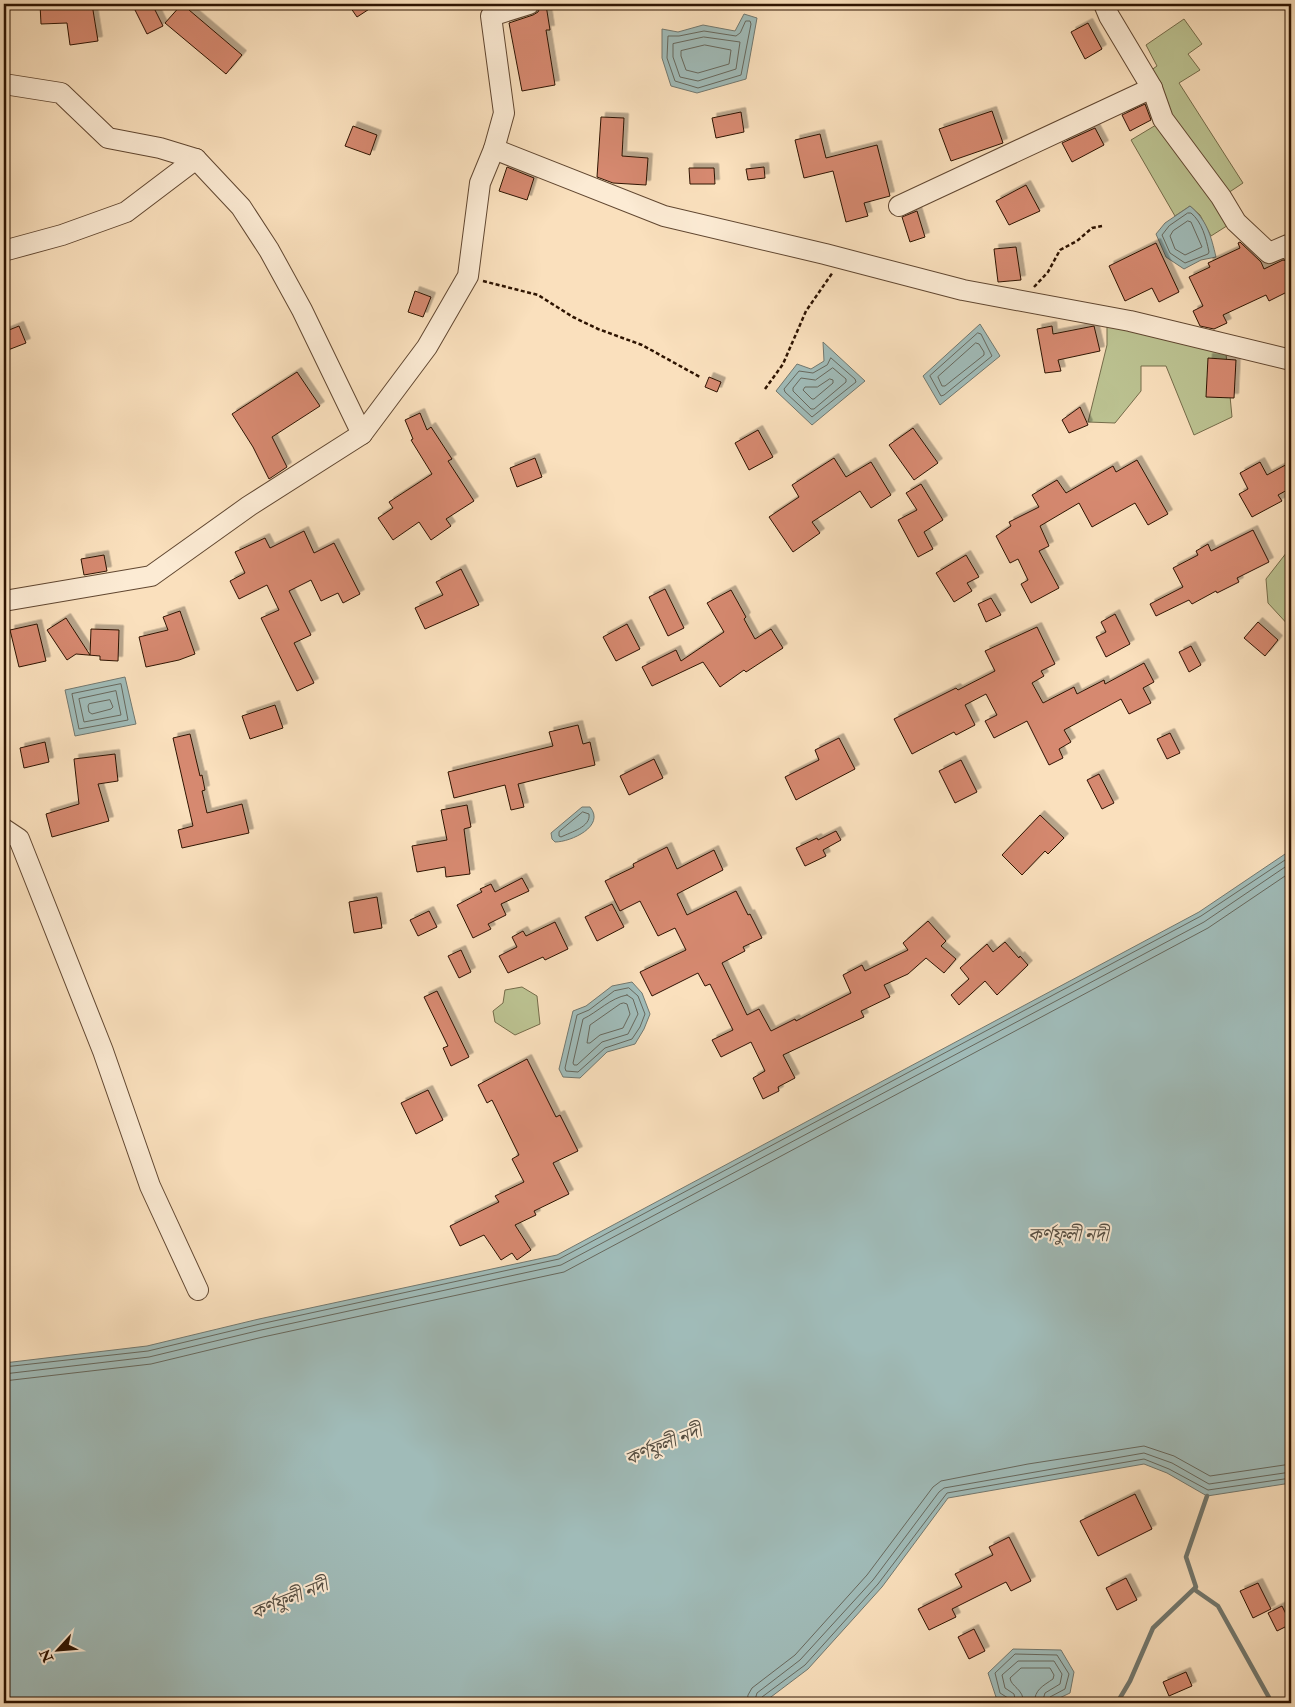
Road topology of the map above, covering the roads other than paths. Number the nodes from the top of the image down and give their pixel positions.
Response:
1 (529, 4) edge
2 (1104, 4) edge
3 (488, 10) edge
4 (4, 84) edge
5 (1152, 88) junction
6 (494, 150) junction
7 (196, 159) junction
8 (899, 206) dead end
9 (7, 250) dead end
10 (1291, 251) edge
11 (1291, 360) edge
12 (362, 434) junction
13 (4, 601) edge
14 (4, 829) edge
15 (198, 1290) dead end

1 - 3 street
2 - 5 street
3 - 6 street
4 - 7 street
5 - 8 street
5 - 10 street
6 - 11 street
6 - 12 street
7 - 9 street
7 - 12 street
12 - 13 street
14 - 15 street

